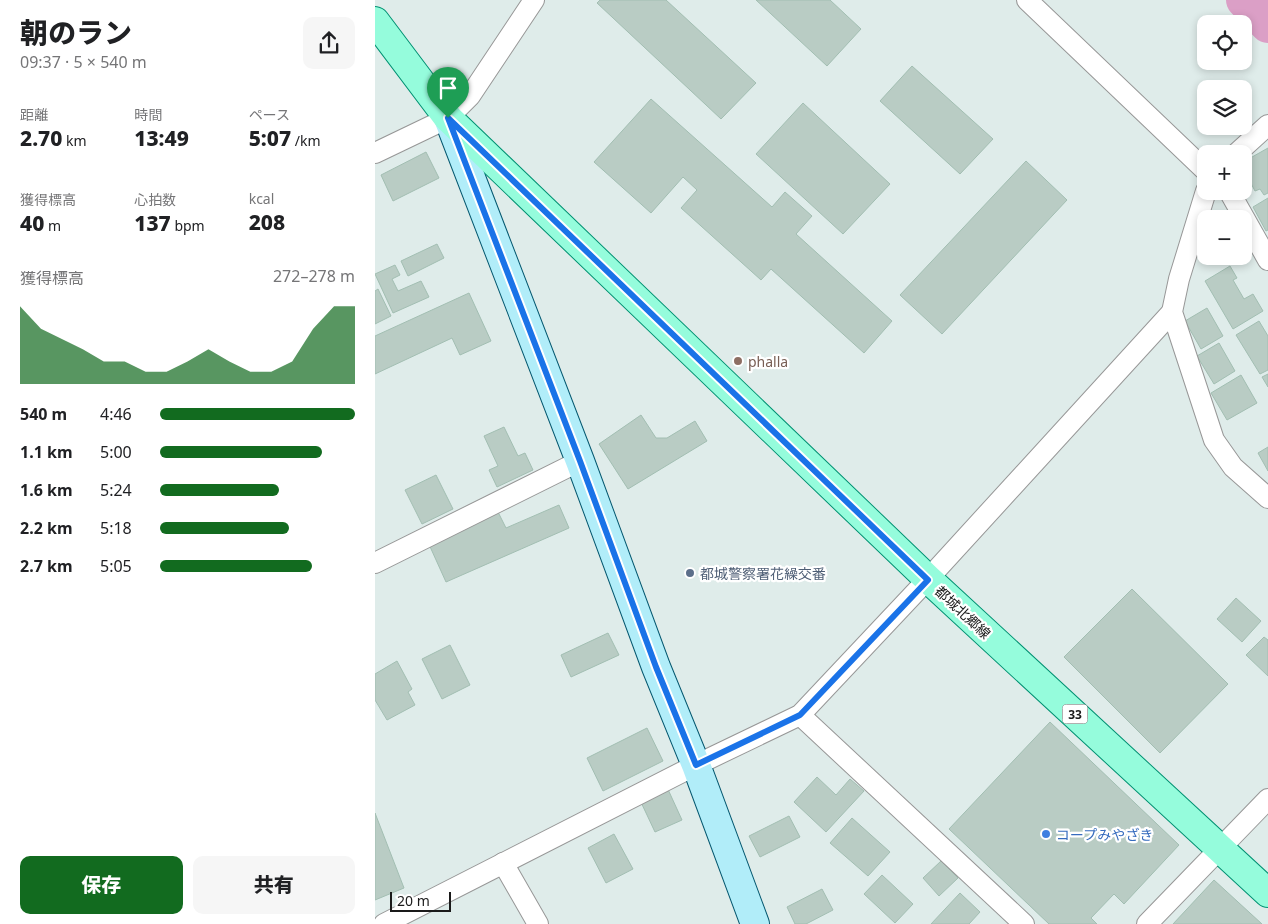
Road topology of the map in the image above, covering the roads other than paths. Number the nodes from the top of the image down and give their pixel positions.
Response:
1 (534, 0) edge
2 (1027, 0) edge
3 (375, 21) edge
4 (448, 118) junction
5 (1268, 125) edge
6 (1246, 145) edge
7 (375, 153) edge
8 (1197, 162) edge
9 (1203, 200) edge
10 (1234, 200) edge
11 (1268, 260) edge
12 (1172, 312) junction
13 (580, 461) junction
14 (1268, 498) edge
15 (375, 563) edge
16 (928, 580) junction
17 (800, 715) junction
18 (696, 765) junction
19 (1268, 799) edge
20 (1221, 849) junction
21 (503, 863) junction
22 (1268, 893) edge
23 (384, 924) edge
24 (538, 924) edge
25 (755, 924) edge
26 (1025, 924) edge
27 (1147, 924) edge

1 - 4 street
2 - 8 street
3 - 4 main road, 都城北郷線 / 33
4 - 7 street
4 - 13 street
4 - 16 main road, 都城北郷線 / 33
5 - 6 street
9 - 12 street
10 - 11 street
12 - 14 street
12 - 16 street
13 - 15 street
13 - 18 street
16 - 17 street
16 - 20 main road, 都城北郷線 / 33
17 - 18 street
17 - 26 street
18 - 21 street
18 - 25 street
19 - 20 street
20 - 22 main road, 都城北郷線 / 33
20 - 27 street
21 - 23 street
21 - 24 street

